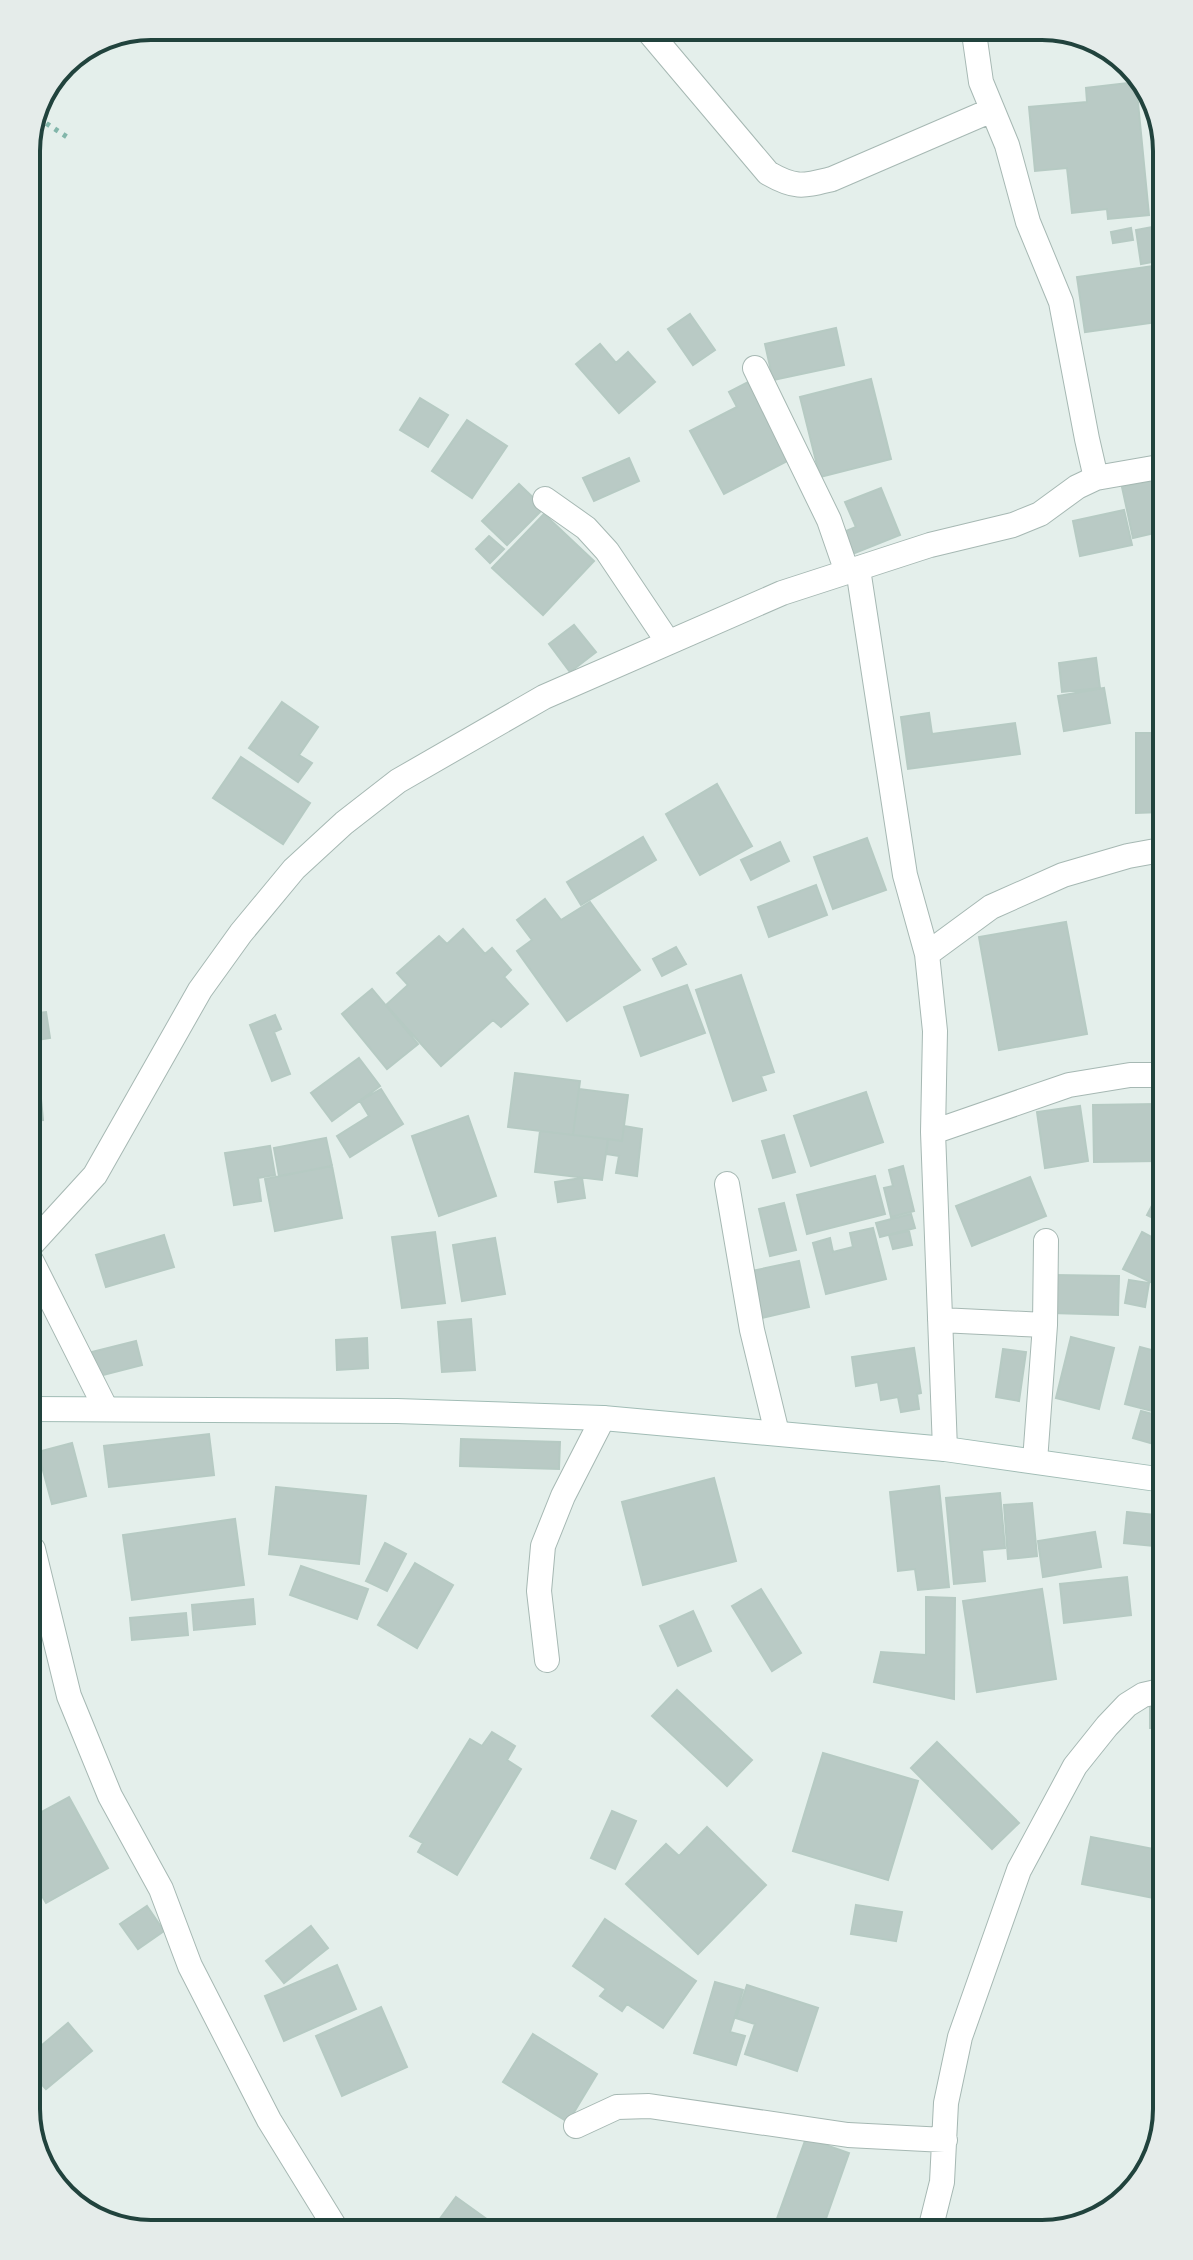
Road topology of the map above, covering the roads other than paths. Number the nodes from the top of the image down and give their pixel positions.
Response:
1 (656, 40) edge
2 (975, 40) edge
3 (992, 110) junction
4 (755, 368) dead end
5 (1153, 468) edge
6 (1096, 478) junction
7 (545, 499) dead end
8 (853, 570) junction
9 (668, 642) junction
10 (1153, 851) edge
11 (927, 954) junction
12 (1153, 1075) edge
13 (933, 1132) junction
14 (727, 1184) dead end
15 (40, 1235) edge
16 (1046, 1241) dead end
17 (40, 1278) edge
18 (940, 1320) junction
19 (1045, 1325) junction
20 (40, 1409) edge
21 (106, 1409) junction
22 (603, 1418) junction
23 (777, 1433) junction
24 (945, 1449) junction
25 (1035, 1461) junction
26 (1153, 1478) edge
27 (40, 1578) edge
28 (547, 1660) dead end
29 (1153, 1693) edge
30 (576, 2126) dead end
31 (945, 2140) junction
32 (331, 2220) edge
33 (932, 2220) edge

1 - 3 street
2 - 3 street
3 - 6 street
4 - 8 street
5 - 6 street
6 - 8 street
7 - 9 street
8 - 9 street
8 - 11 street
9 - 15 street
10 - 11 street
11 - 13 street
12 - 13 street
13 - 18 street
14 - 23 street
16 - 19 street
17 - 21 street
18 - 19 street
18 - 24 street
19 - 25 street
20 - 21 street
21 - 22 street
22 - 23 street
22 - 28 street
23 - 24 street
24 - 25 street
25 - 26 street
27 - 32 street
29 - 31 street
30 - 31 street
31 - 33 street

